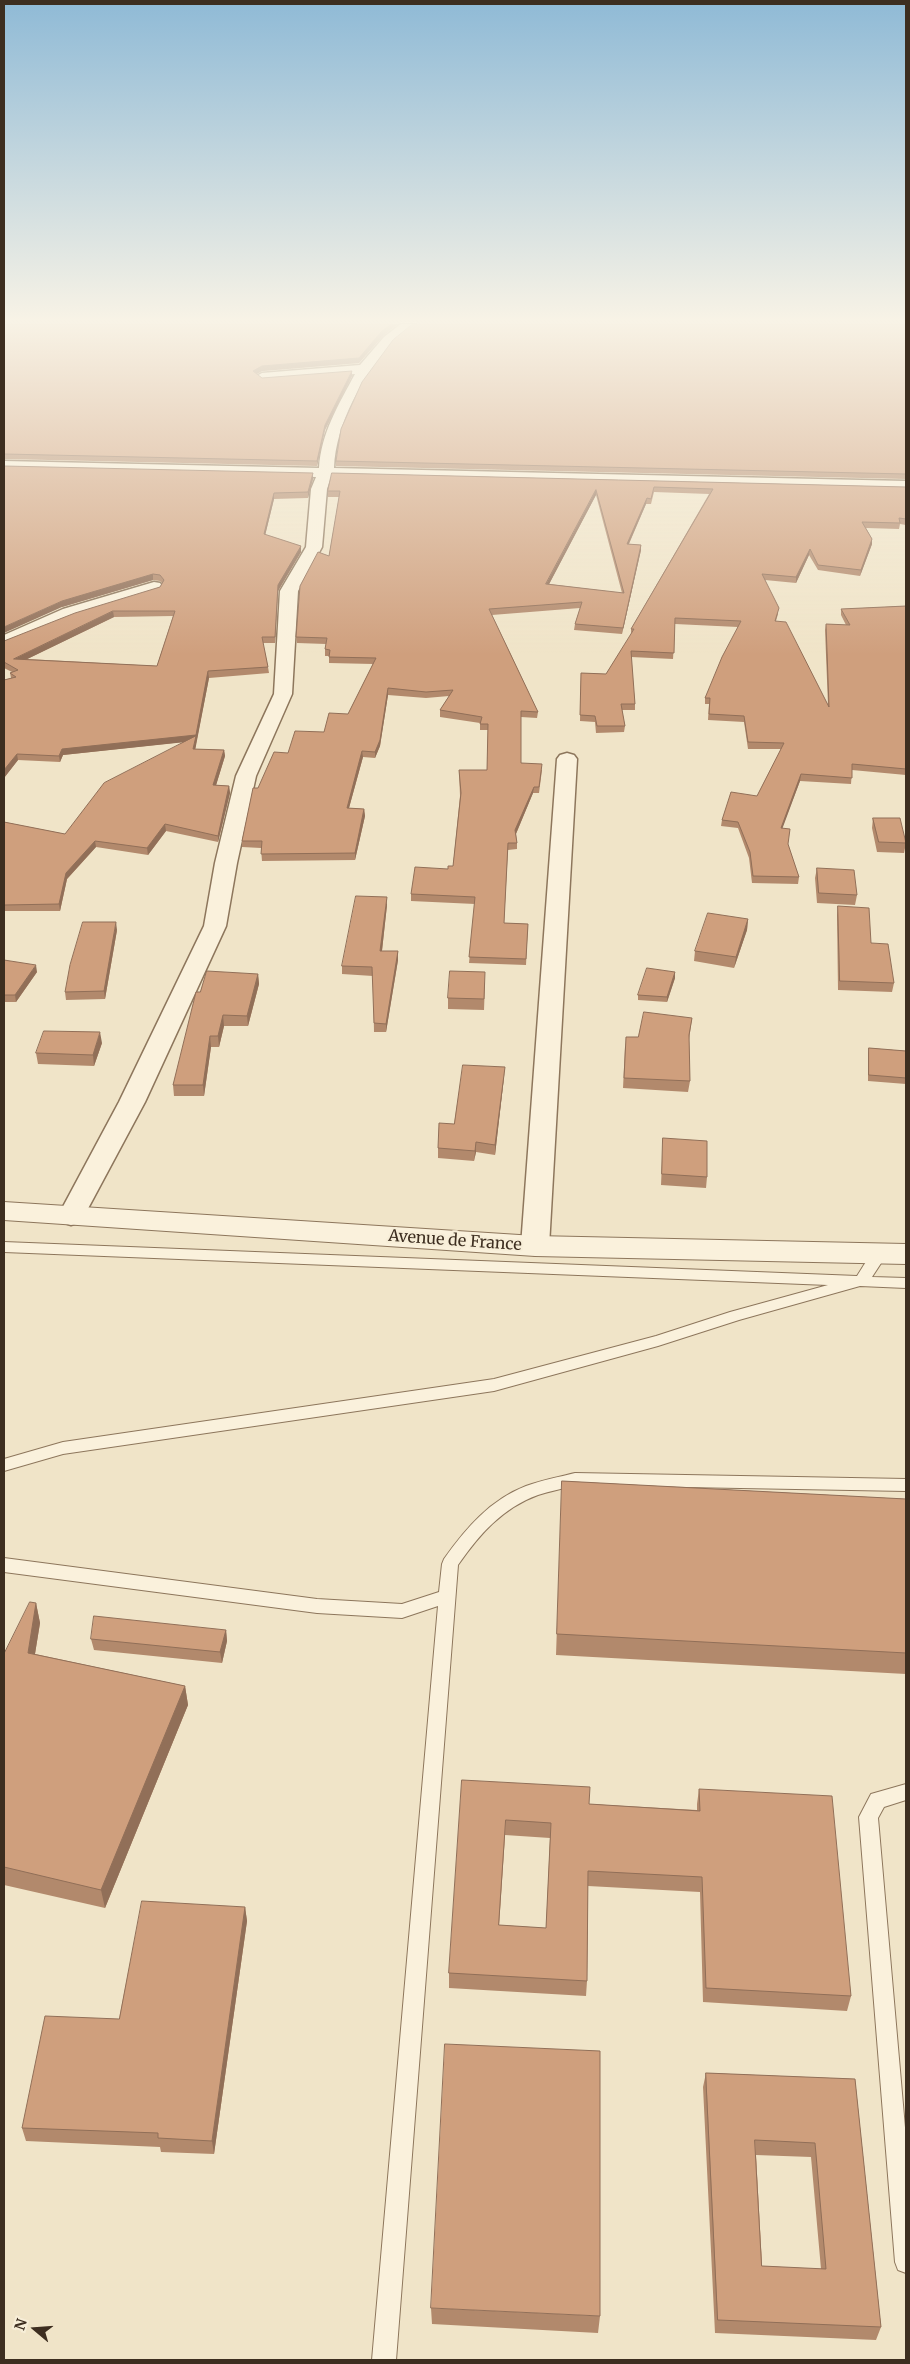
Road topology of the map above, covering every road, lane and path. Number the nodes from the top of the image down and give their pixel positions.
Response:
1 (332, 434) edge
2 (4, 465) edge
3 (326, 471) junction
4 (906, 486) edge
5 (154, 587) edge
6 (4, 642) edge
7 (567, 759) dead end
8 (4, 1212) edge
9 (71, 1216) junction
10 (535, 1246) junction
11 (4, 1247) edge
12 (893, 1254) edge
13 (861, 1281) junction
14 (906, 1283) edge
15 (4, 1464) edge
16 (906, 1485) edge
17 (4, 1565) edge
18 (448, 1596) junction
19 (906, 1792) edge
20 (906, 2262) edge
21 (384, 2360) edge

1 - 3 street
2 - 3 street
3 - 4 street
3 - 9 street
5 - 6 street
7 - 10 street
8 - 9 street, Avenue de France
9 - 10 street, Avenue de France
10 - 12 street, Avenue de France
11 - 13 lane
12 - 13 lane
13 - 14 lane
13 - 15 lane
16 - 18 lane
17 - 18 lane
18 - 21 lane
19 - 20 lane

